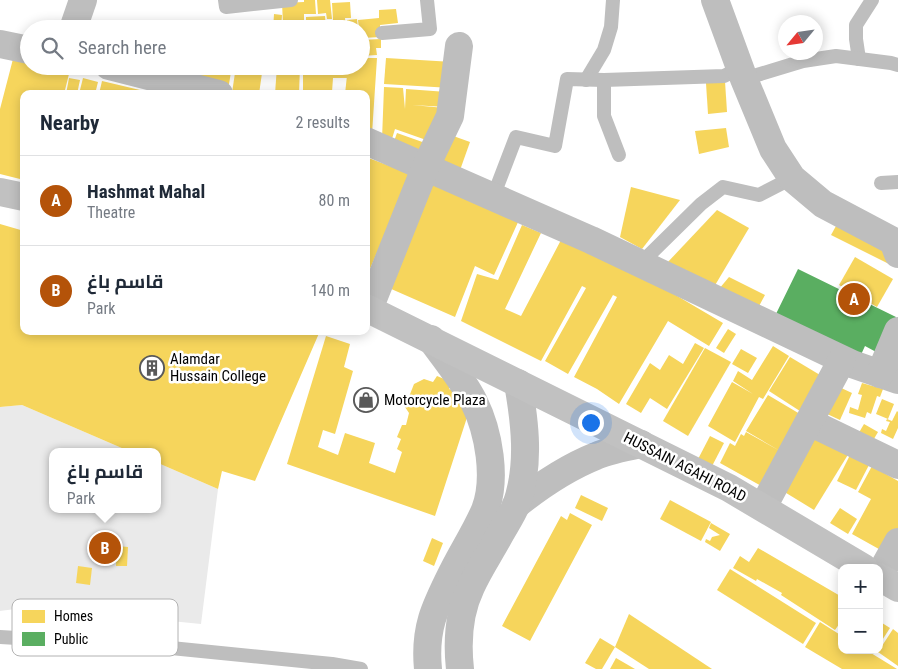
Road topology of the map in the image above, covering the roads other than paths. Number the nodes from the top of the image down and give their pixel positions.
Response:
1 (83, 0) edge
2 (225, 0) edge
3 (292, 0) edge
4 (427, 0) edge
5 (613, 0) edge
6 (715, 0) edge
7 (872, 0) edge
8 (76, 20) edge
9 (382, 33) dead end
10 (0, 44) edge
11 (459, 46) dead end
12 (20, 48) edge
13 (859, 59) junction
14 (898, 65) edge
15 (742, 74) junction
16 (144, 75) edge
17 (586, 80) junction
18 (604, 80) junction
19 (203, 90) edge
20 (370, 143) edge
21 (619, 155) dead end
22 (426, 166) junction
23 (792, 178) junction
24 (898, 182) edge
25 (881, 183) dead end
26 (0, 192) edge
27 (20, 196) edge
28 (493, 197) junction
29 (898, 254) edge
30 (640, 264) junction
31 (370, 304) edge
32 (370, 310) edge
33 (898, 331) edge
34 (431, 340) junction
35 (842, 360) junction
36 (889, 377) edge
37 (518, 383) junction
38 (808, 422) junction
39 (641, 444) junction
40 (898, 465) edge
41 (516, 505) junction
42 (763, 508) junction
43 (898, 542) edge
44 (857, 564) edge
45 (883, 569) edge
46 (883, 579) edge
47 (898, 588) edge
48 (178, 649) edge
49 (361, 669) edge
50 (428, 669) edge
51 (460, 669) edge

1 - 8 street
2 - 3 lane
4 - 9 lane
5 - 17 lane
6 - 15 street
7 - 13 lane
10 - 12 street
11 - 22 street
13 - 14 lane
13 - 15 lane
15 - 18 lane
15 - 23 street
16 - 19 street
17 - 18 lane
17 - 28 lane
18 - 21 lane
20 - 22 street
22 - 28 street
22 - 31 street
23 - 29 street
23 - 30 lane
24 - 25 lane
26 - 27 main road
28 - 30 street
30 - 35 street
32 - 34 main road, HUSSAIN AGAHI ROAD
33 - 36 street
34 - 37 main road, HUSSAIN AGAHI ROAD
34 - 50 street
35 - 36 street
35 - 38 street
37 - 39 main road, HUSSAIN AGAHI ROAD
37 - 41 street
38 - 40 street
38 - 42 street
39 - 41 street
39 - 42 main road, HUSSAIN AGAHI ROAD
41 - 51 street
42 - 44 main road, HUSSAIN AGAHI ROAD
43 - 45 street
46 - 47 main road
48 - 49 lane

